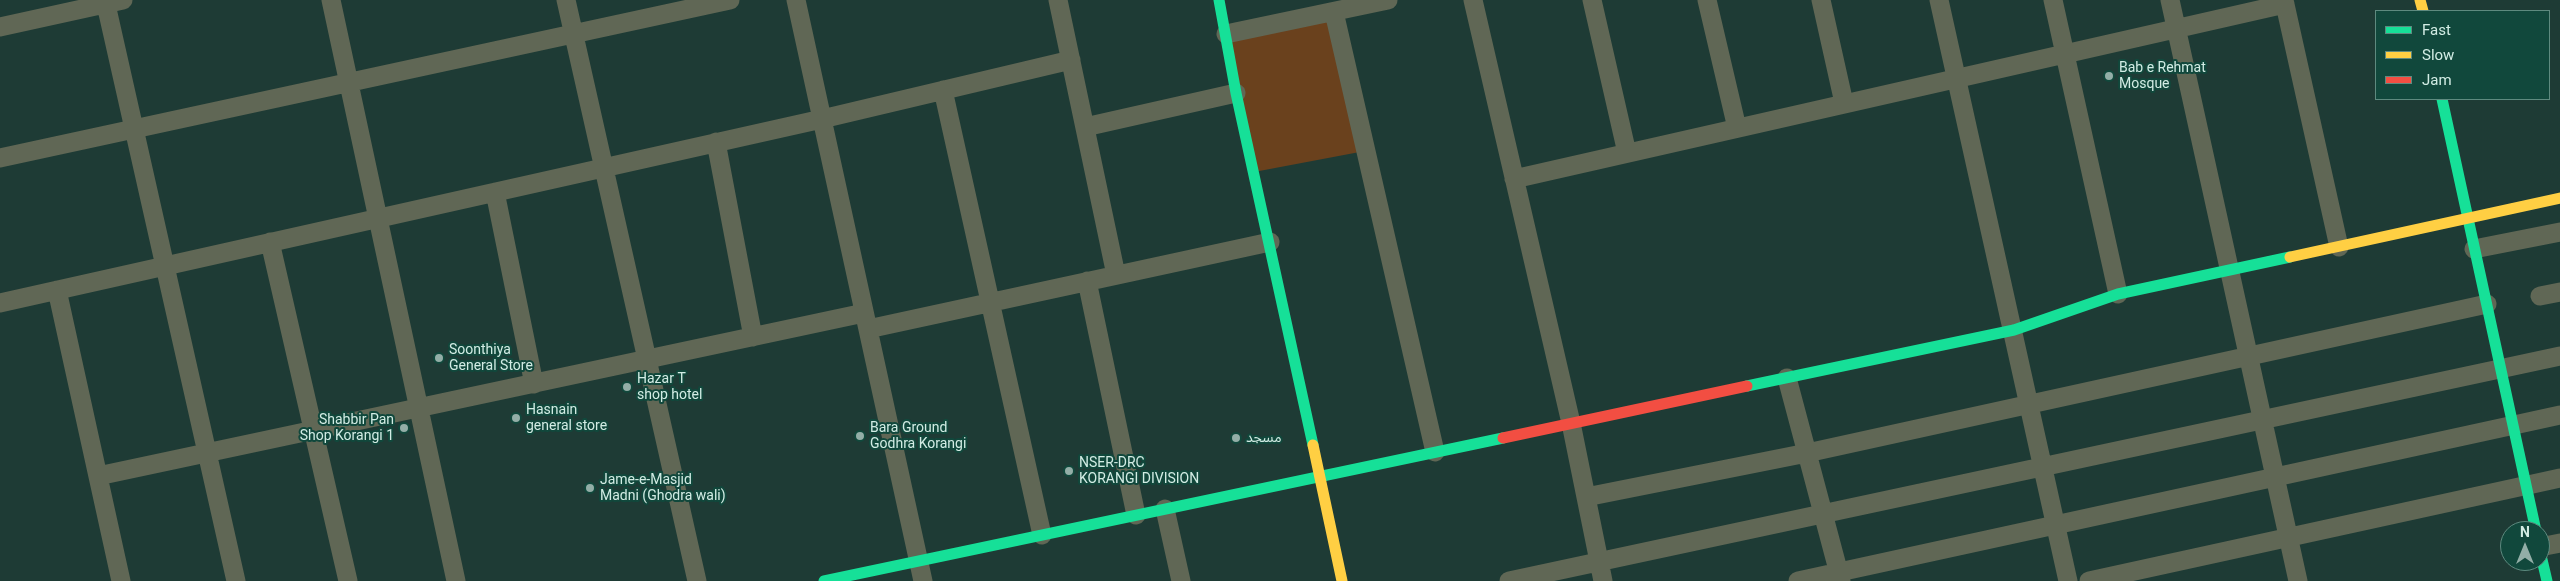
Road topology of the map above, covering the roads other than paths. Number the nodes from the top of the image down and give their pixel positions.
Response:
1 (331, 0) edge
2 (566, 0) edge
3 (730, 0) edge
4 (796, 0) edge
5 (1058, 0) edge
6 (1219, 0) edge
7 (1388, 0) edge
8 (1473, 0) edge
9 (1592, 0) edge
10 (1707, 0) edge
11 (1821, 0) edge
12 (1939, 0) edge
13 (2053, 0) edge
14 (2170, 0) edge
15 (111, 1) edge
16 (2285, 2) edge
17 (1334, 12) junction
18 (0, 27) edge
19 (2176, 28) junction
20 (573, 34) junction
21 (1226, 34) junction
22 (2065, 53) junction
23 (1071, 60) junction
24 (1957, 78) junction
25 (349, 83) junction
26 (943, 90) junction
27 (1236, 93) junction
28 (2442, 100) edge
29 (1844, 104) junction
30 (822, 119) junction
31 (1085, 127) junction
32 (1737, 128) junction
33 (134, 129) junction
34 (716, 142) junction
35 (1627, 153) junction
36 (0, 158) edge
37 (604, 168) junction
38 (1514, 179) junction
39 (495, 192) junction
40 (2560, 198) edge
41 (378, 218) junction
42 (2468, 219) junction
43 (2560, 232) edge
44 (270, 242) junction
45 (1270, 242) junction
46 (2340, 246) junction
47 (2474, 248) junction
48 (165, 266) junction
49 (2230, 270) junction
50 (1116, 275) junction
51 (1087, 281) junction
52 (57, 290) junction
53 (2560, 292) edge
54 (2118, 294) junction
55 (2540, 296) dead end
56 (990, 302) junction
57 (0, 303) edge
58 (2487, 304) junction
59 (866, 321) junction
60 (2014, 330) junction
61 (754, 337) junction
62 (2248, 356) junction
63 (2560, 356) edge
64 (647, 358) junction
65 (2500, 368) junction
66 (1787, 378) junction
67 (534, 384) junction
68 (2030, 404) junction
69 (419, 408) junction
70 (2560, 415) edge
71 (2262, 420) junction
72 (1571, 424) junction
73 (2512, 425) junction
74 (313, 430) junction
75 (208, 451) junction
76 (1435, 452) junction
77 (1807, 453) junction
78 (2044, 466) junction
79 (98, 476) junction
80 (1320, 476) junction
81 (2275, 478) junction
82 (2560, 478) edge
83 (2526, 486) junction
84 (1586, 498) junction
85 (1165, 509) junction
86 (1823, 514) junction
87 (1136, 515) junction
88 (2534, 521) edge
89 (2056, 525) junction
90 (1042, 535) junction
91 (2288, 537) junction
92 (918, 561) junction
93 (1599, 562) junction
94 (1840, 577) edge
95 (121, 581) edge
96 (236, 581) edge
97 (348, 581) edge
98 (456, 581) edge
99 (697, 581) edge
100 (824, 581) edge
101 (923, 581) edge
102 (1180, 581) edge
103 (1342, 581) edge
104 (1509, 581) edge
105 (1603, 581) edge
106 (1798, 581) edge
107 (2068, 581) edge
108 (2089, 581) edge
109 (2298, 581) edge

1 - 25 street
2 - 20 street
3 - 20 street
4 - 30 street
5 - 23 street
6 - 21 street
7 - 17 street
8 - 38 street
9 - 35 street
10 - 32 street
11 - 29 street
12 - 24 street
13 - 22 street
14 - 19 street
15 - 18 street
15 - 33 street
16 - 19 street
16 - 46 street
17 - 21 street
17 - 76 street
19 - 22 street
19 - 49 street
20 - 25 street
20 - 37 street
21 - 27 street
22 - 24 street
22 - 54 street
23 - 26 street
23 - 31 street
24 - 29 street
24 - 60 street
25 - 33 street
25 - 41 street
26 - 30 street
26 - 56 street
27 - 31 street
27 - 45 street
28 - 42 street
29 - 32 street
30 - 34 street
30 - 59 street
31 - 50 street
32 - 35 street
33 - 36 street
33 - 48 street
34 - 37 street
34 - 61 street
35 - 38 street
37 - 39 street
37 - 64 street
38 - 72 street
39 - 41 street
39 - 67 street
40 - 42 street
41 - 44 street
41 - 69 street
42 - 46 street
42 - 47 street
43 - 47 street
44 - 48 street
44 - 74 street
45 - 50 street
45 - 80 street
46 - 49 street
47 - 58 street
48 - 52 street
48 - 75 street
49 - 54 street
49 - 62 street
50 - 51 street
51 - 56 street
51 - 87 street
52 - 57 street
52 - 79 street
53 - 55 street
54 - 60 street
56 - 59 street
56 - 90 street
58 - 62 street
58 - 65 street
59 - 61 street
59 - 92 street
60 - 66 street
60 - 68 street
61 - 64 street
62 - 68 street
62 - 71 street
63 - 65 street
64 - 67 street
64 - 99 street
65 - 71 street
65 - 73 street
66 - 72 street
66 - 77 street
67 - 69 street
68 - 77 street
68 - 78 street
69 - 74 street
69 - 98 street
70 - 73 street
71 - 78 street
71 - 81 street
72 - 76 street
72 - 84 street
73 - 81 street
73 - 83 street
74 - 75 street
74 - 97 street
75 - 79 street
75 - 96 street
76 - 80 street
77 - 84 street
77 - 86 street
78 - 86 street
78 - 89 street
79 - 95 street
80 - 85 street
80 - 103 street
81 - 89 street
81 - 91 street
82 - 83 street
83 - 88 street
83 - 91 street
84 - 93 street
85 - 87 street
85 - 102 street
86 - 93 street
86 - 94 street
87 - 90 street
89 - 94 street
89 - 107 street
90 - 92 street
91 - 108 street
91 - 109 street
92 - 100 street
92 - 101 street
93 - 104 street
93 - 105 street
94 - 106 street

